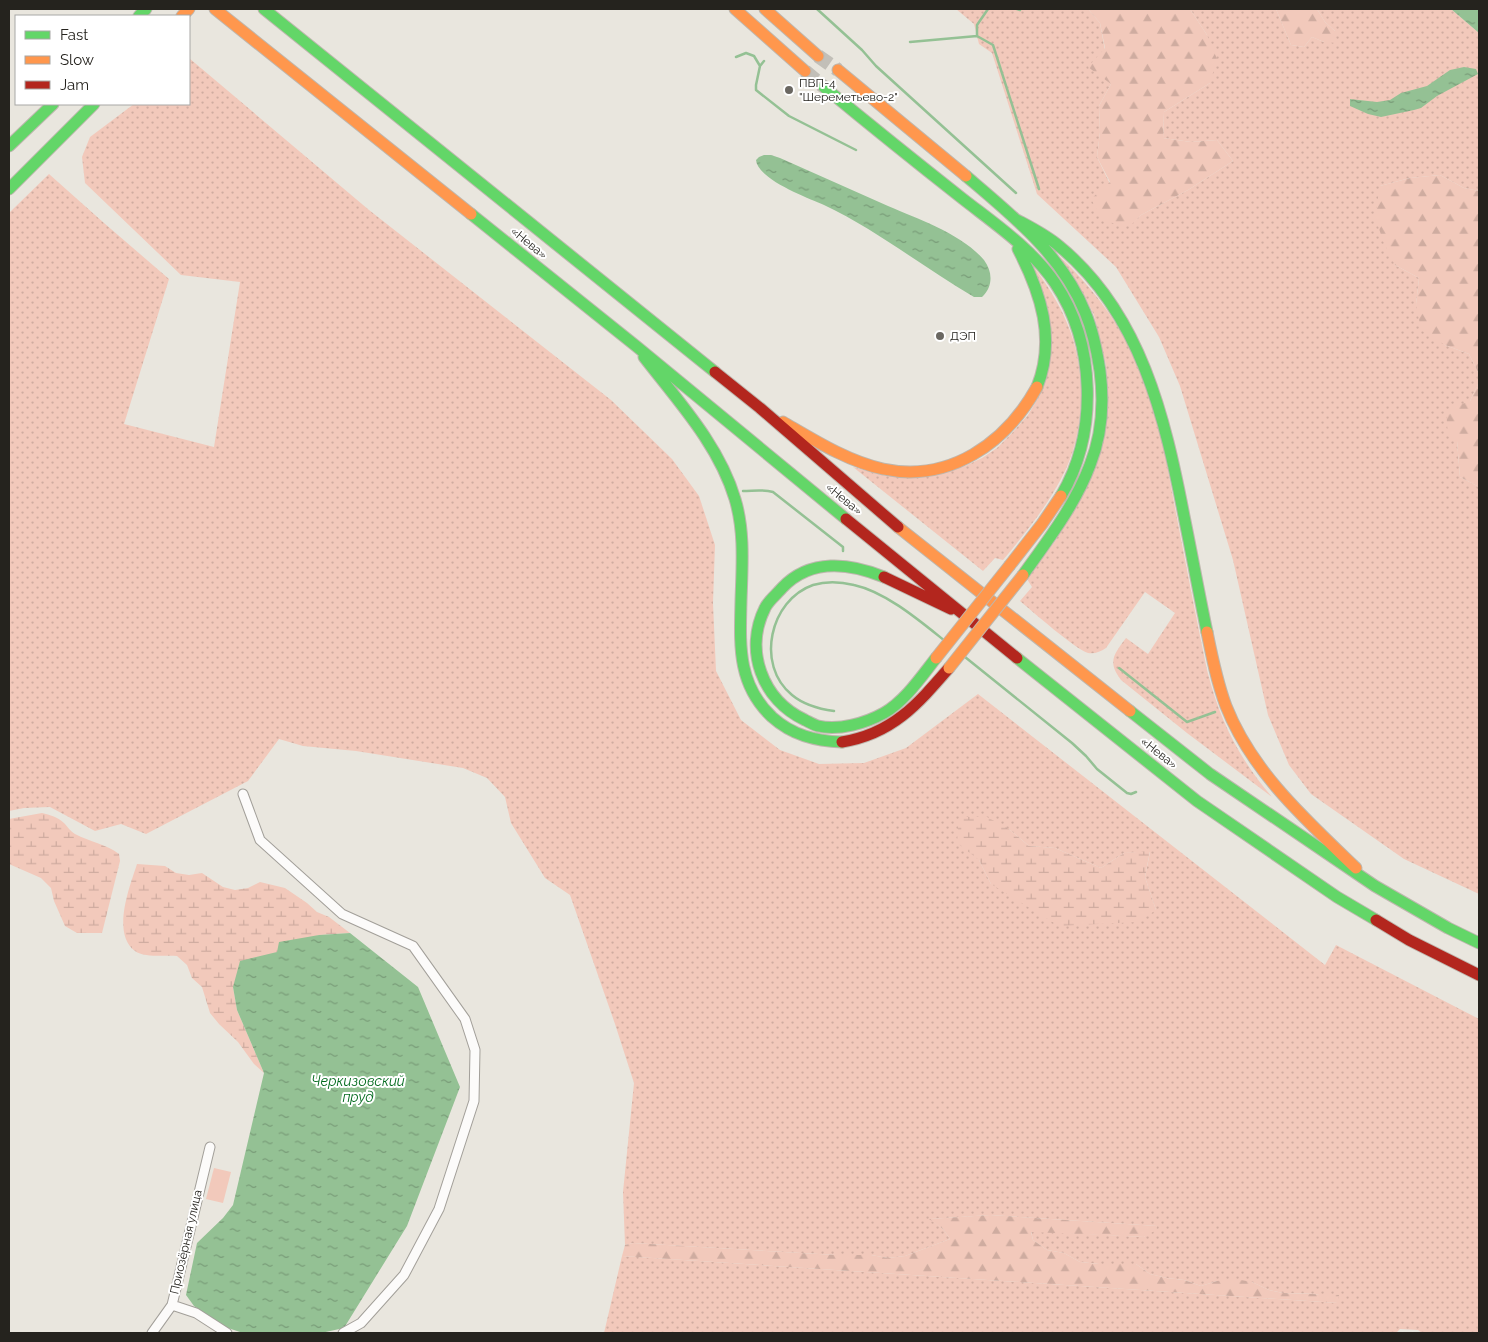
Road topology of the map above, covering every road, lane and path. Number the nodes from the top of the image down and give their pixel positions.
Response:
1 (215, 9) edge
2 (264, 9) edge
3 (735, 9) edge
4 (765, 9) edge
5 (818, 56) tunnel mouth
6 (838, 70) tunnel mouth
7 (805, 71) tunnel mouth
8 (824, 86) tunnel mouth
9 (52, 105) edge
10 (93, 105) edge
11 (9, 146) edge
12 (9, 189) edge
13 (1017, 220) junction
14 (1010, 236) junction
15 (636, 346) junction
16 (760, 408) junction
17 (963, 615) junction
18 (243, 794) dead end
19 (1375, 886) junction
20 (1479, 943) edge
21 (1479, 975) edge
22 (210, 1146) dead end
23 (172, 1305) junction
24 (152, 1333) edge
25 (227, 1333) edge
26 (343, 1333) edge

1 - 15 main road, «Нева»
2 - 16 main road, «Нева»
3 - 7 main road
4 - 5 main road
6 - 13 main road
8 - 14 main road
9 - 11 main road
10 - 12 main road
13 - 15 main road, bridge
13 - 19 main road
14 - 16 main road
14 - 17 main road, bridge
15 - 17 main road, «Нева»
16 - 19 main road, «Нева»
17 - 21 main road, «Нева»
18 - 26 street
19 - 20 main road, «Нева»
22 - 23 street, Приозёрная улица
23 - 24 street, Приозёрная улица
23 - 25 street

